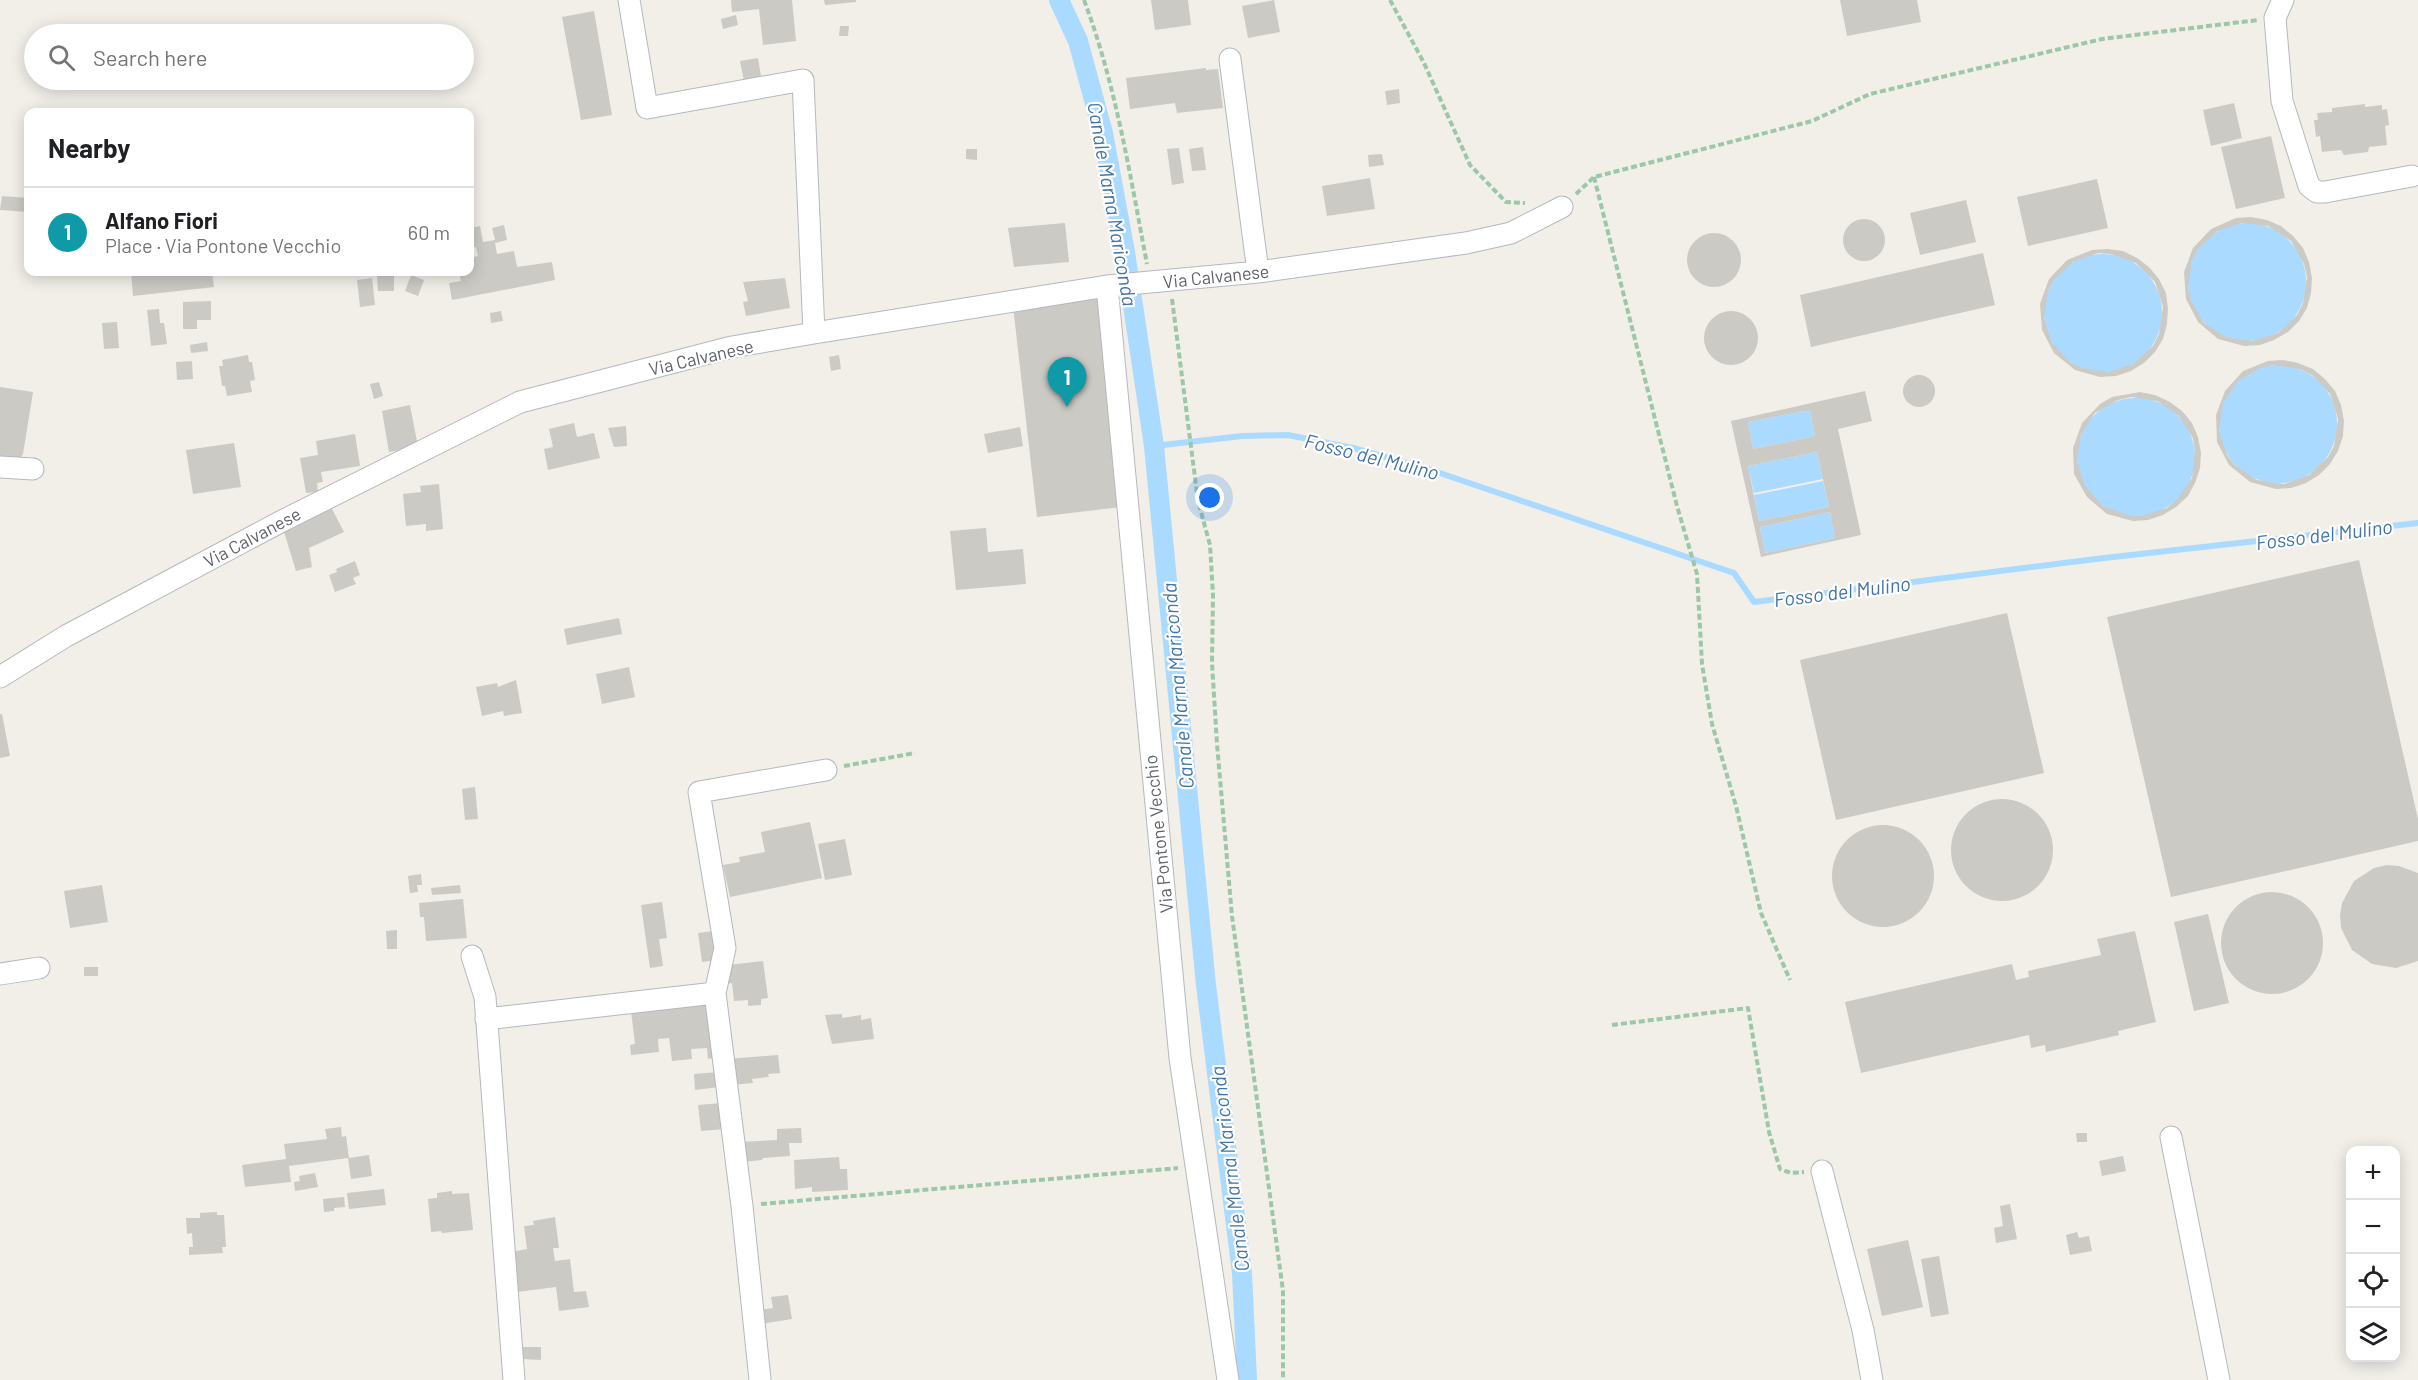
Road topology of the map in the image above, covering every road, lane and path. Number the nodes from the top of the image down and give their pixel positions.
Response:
1 (629, 0) edge
2 (1084, 0) edge
3 (1390, 0) edge
4 (2279, 9) edge
5 (1230, 59) dead end
6 (2412, 176) dead end
7 (1594, 177) junction
8 (1528, 204) dead end
9 (1562, 207) joint
10 (1258, 272) junction
11 (1155, 282) junction
12 (1110, 286) junction
13 (814, 333) junction
14 (0, 466) edge
15 (33, 469) dead end
16 (0, 677) edge
17 (915, 753) dead end
18 (826, 770) joint
19 (472, 956) dead end
20 (39, 968) dead end
21 (0, 974) edge
22 (1790, 980) dead end
23 (715, 993) junction
24 (486, 1019) junction
25 (1612, 1025) dead end
26 (2171, 1137) dead end
27 (1197, 1166) junction
28 (1822, 1171) joint
29 (742, 1206) junction
30 (514, 1380) edge
31 (760, 1380) edge
32 (1228, 1380) edge
33 (1283, 1380) edge
34 (1872, 1380) edge
35 (2219, 1380) edge

1 - 13 street
2 - 11 path
3 - 8 path
4 - 6 street
4 - 7 path
5 - 10 street
7 - 9 path
7 - 22 path
9 - 10 street, Via Calvanese
10 - 11 street, Via Calvanese
11 - 12 street, Via Calvanese
11 - 33 path
12 - 13 street, Via Calvanese
12 - 27 street, Via Pontone Vecchio
13 - 16 street, Via Calvanese
14 - 15 street
17 - 18 path
18 - 23 street
19 - 24 street
20 - 21 street
23 - 24 street
23 - 29 street
24 - 30 street
25 - 28 path
26 - 35 street
27 - 29 path
27 - 32 street, Via Pontone Vecchio
28 - 34 street
29 - 31 street

